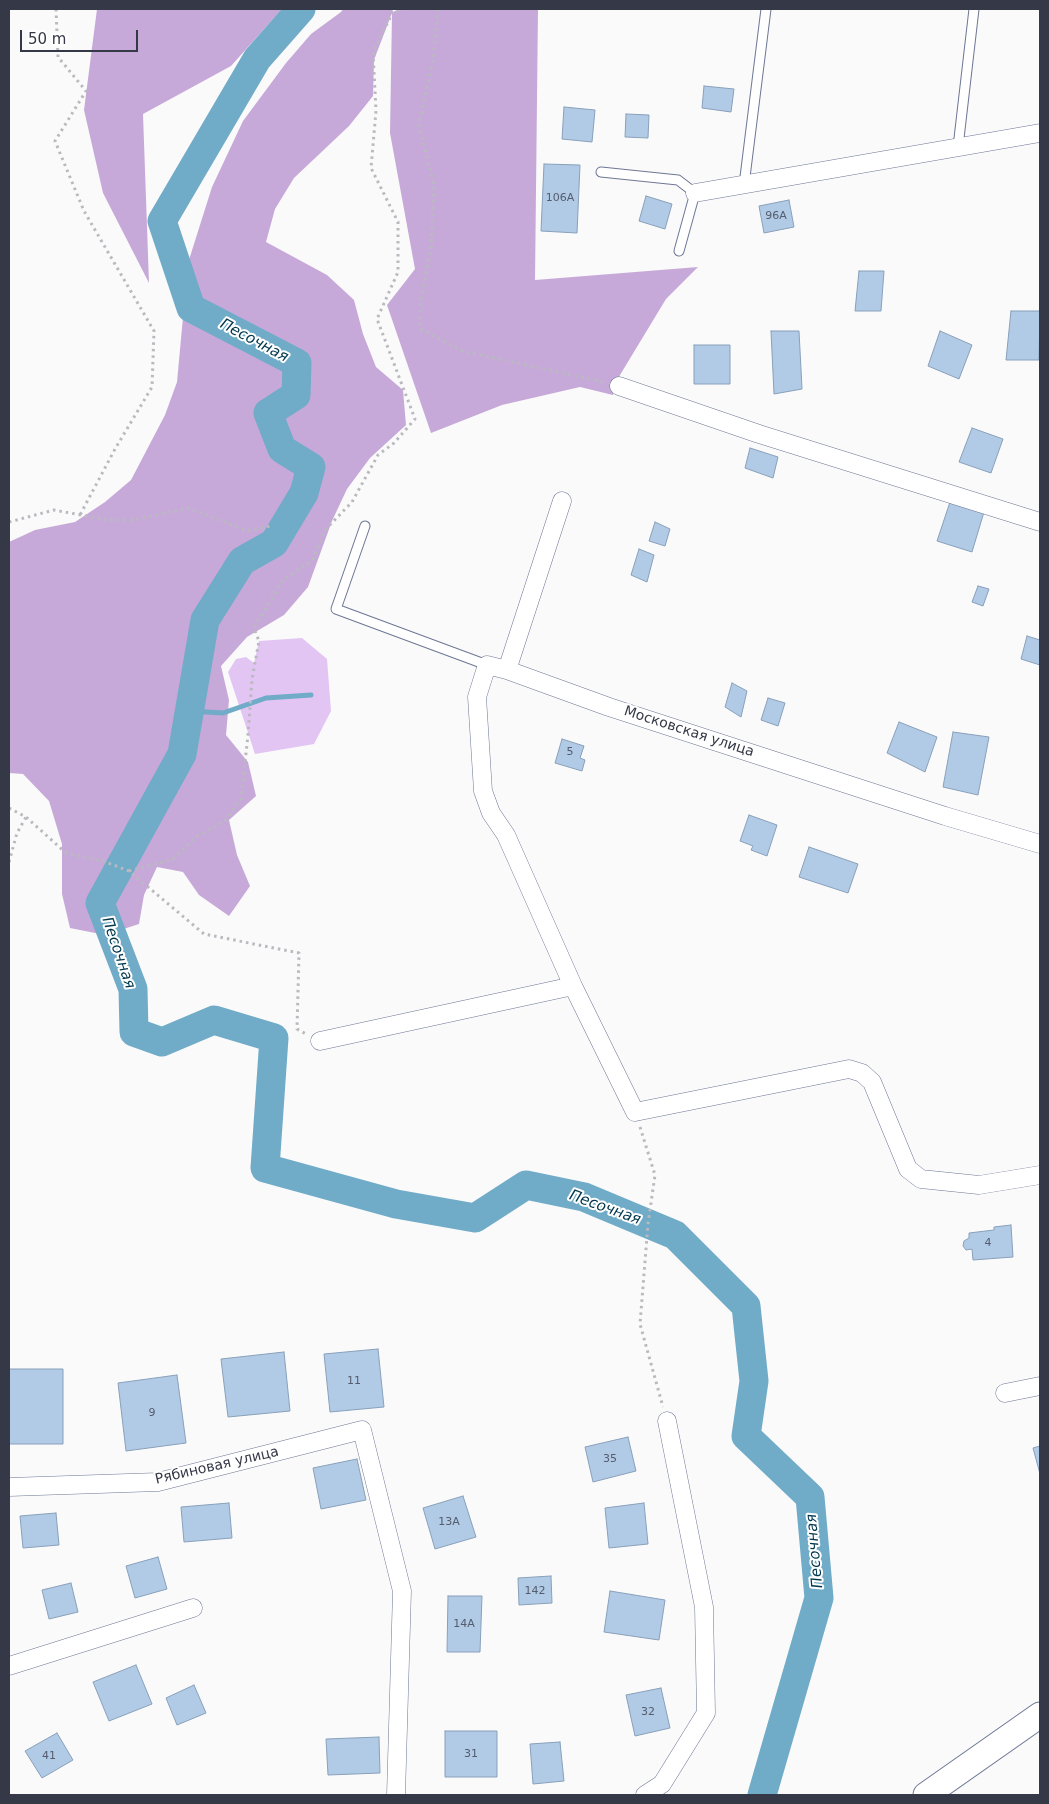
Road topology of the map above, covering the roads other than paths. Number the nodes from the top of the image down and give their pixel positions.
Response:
1 (766, 9) edge
2 (974, 9) edge
3 (1040, 132) edge
4 (958, 146) junction
5 (601, 172) dead end
6 (744, 185) junction
7 (695, 194) junction
8 (679, 251) dead end
9 (619, 386) road end
10 (562, 502) dead end
11 (1040, 522) edge
12 (365, 526) dead end
13 (487, 665) junction
14 (507, 670) junction
15 (1040, 844) edge
16 (573, 986) junction
17 (320, 1041) road end
18 (1040, 1175) edge
19 (1040, 1386) edge
20 (1004, 1393) dead end
21 (667, 1421) road end
22 (9, 1487) edge
23 (193, 1608) dead end
24 (9, 1666) edge
25 (1040, 1715) edge
26 (396, 1795) edge
27 (645, 1795) edge
28 (926, 1795) edge

1 - 6 lane
2 - 4 lane
3 - 4 street
4 - 6 street
5 - 7 lane
6 - 7 street
7 - 8 lane
9 - 11 street
10 - 14 street
12 - 13 lane
13 - 14 street, Московская улица
13 - 16 street
14 - 15 street, Московская улица
16 - 17 street
16 - 18 street
19 - 20 street
21 - 27 street
22 - 26 street, Рябиновая улица
23 - 24 street
25 - 28 main road

